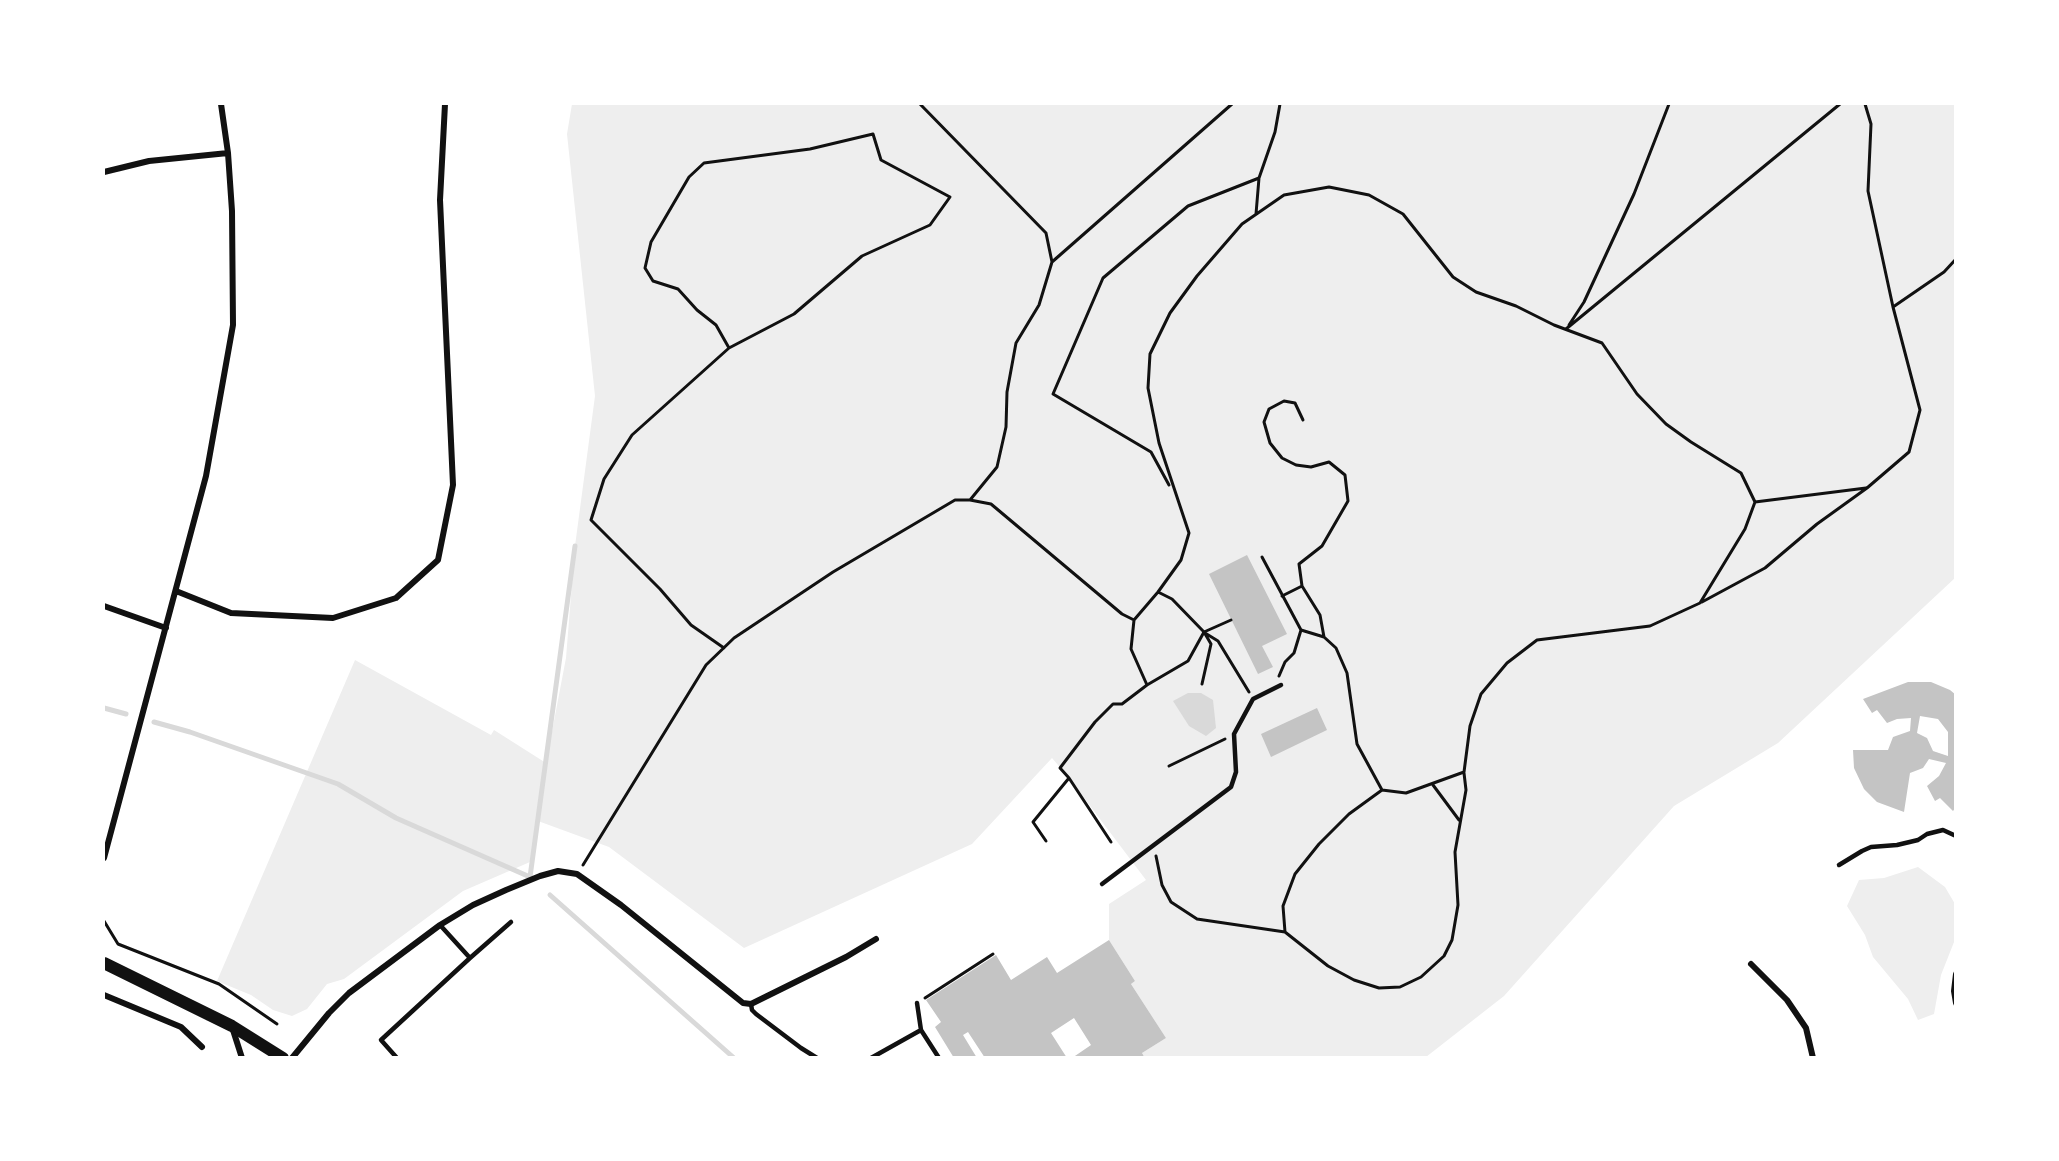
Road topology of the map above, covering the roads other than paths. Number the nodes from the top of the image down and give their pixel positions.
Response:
1 (220, 104) edge
2 (445, 104) edge
3 (228, 153) junction
4 (104, 172) edge
5 (176, 591) junction
6 (104, 606) edge
7 (166, 628) junction
8 (1281, 685) road end
9 (1956, 836) edge
10 (104, 858) edge
11 (1839, 865) dead end
12 (1102, 884) dead end
13 (511, 922) dead end
14 (440, 925) junction
15 (876, 939) dead end
16 (470, 958) junction
17 (104, 963) edge
18 (1751, 964) dead end
19 (1956, 974) edge
20 (104, 995) edge
21 (917, 1003) road end
22 (1956, 1003) edge
23 (751, 1004) junction
24 (232, 1026) junction
25 (921, 1030) junction
26 (202, 1047) dead end
27 (242, 1058) edge
28 (283, 1058) edge
29 (292, 1058) edge
30 (397, 1058) edge
31 (817, 1058) edge
32 (872, 1058) edge
33 (939, 1058) edge
34 (1813, 1058) edge

1 - 3 street
2 - 5 street
3 - 4 street
3 - 5 street
5 - 7 street
6 - 7 street
7 - 10 street
8 - 12 lane
9 - 11 lane
13 - 16 lane
14 - 16 lane
14 - 23 street
14 - 29 street
15 - 23 street
16 - 30 lane
17 - 24 main road
18 - 34 street
19 - 22 street
20 - 26 street
21 - 25 lane
23 - 31 lane
24 - 27 street
24 - 28 main road
25 - 32 lane
25 - 33 lane

